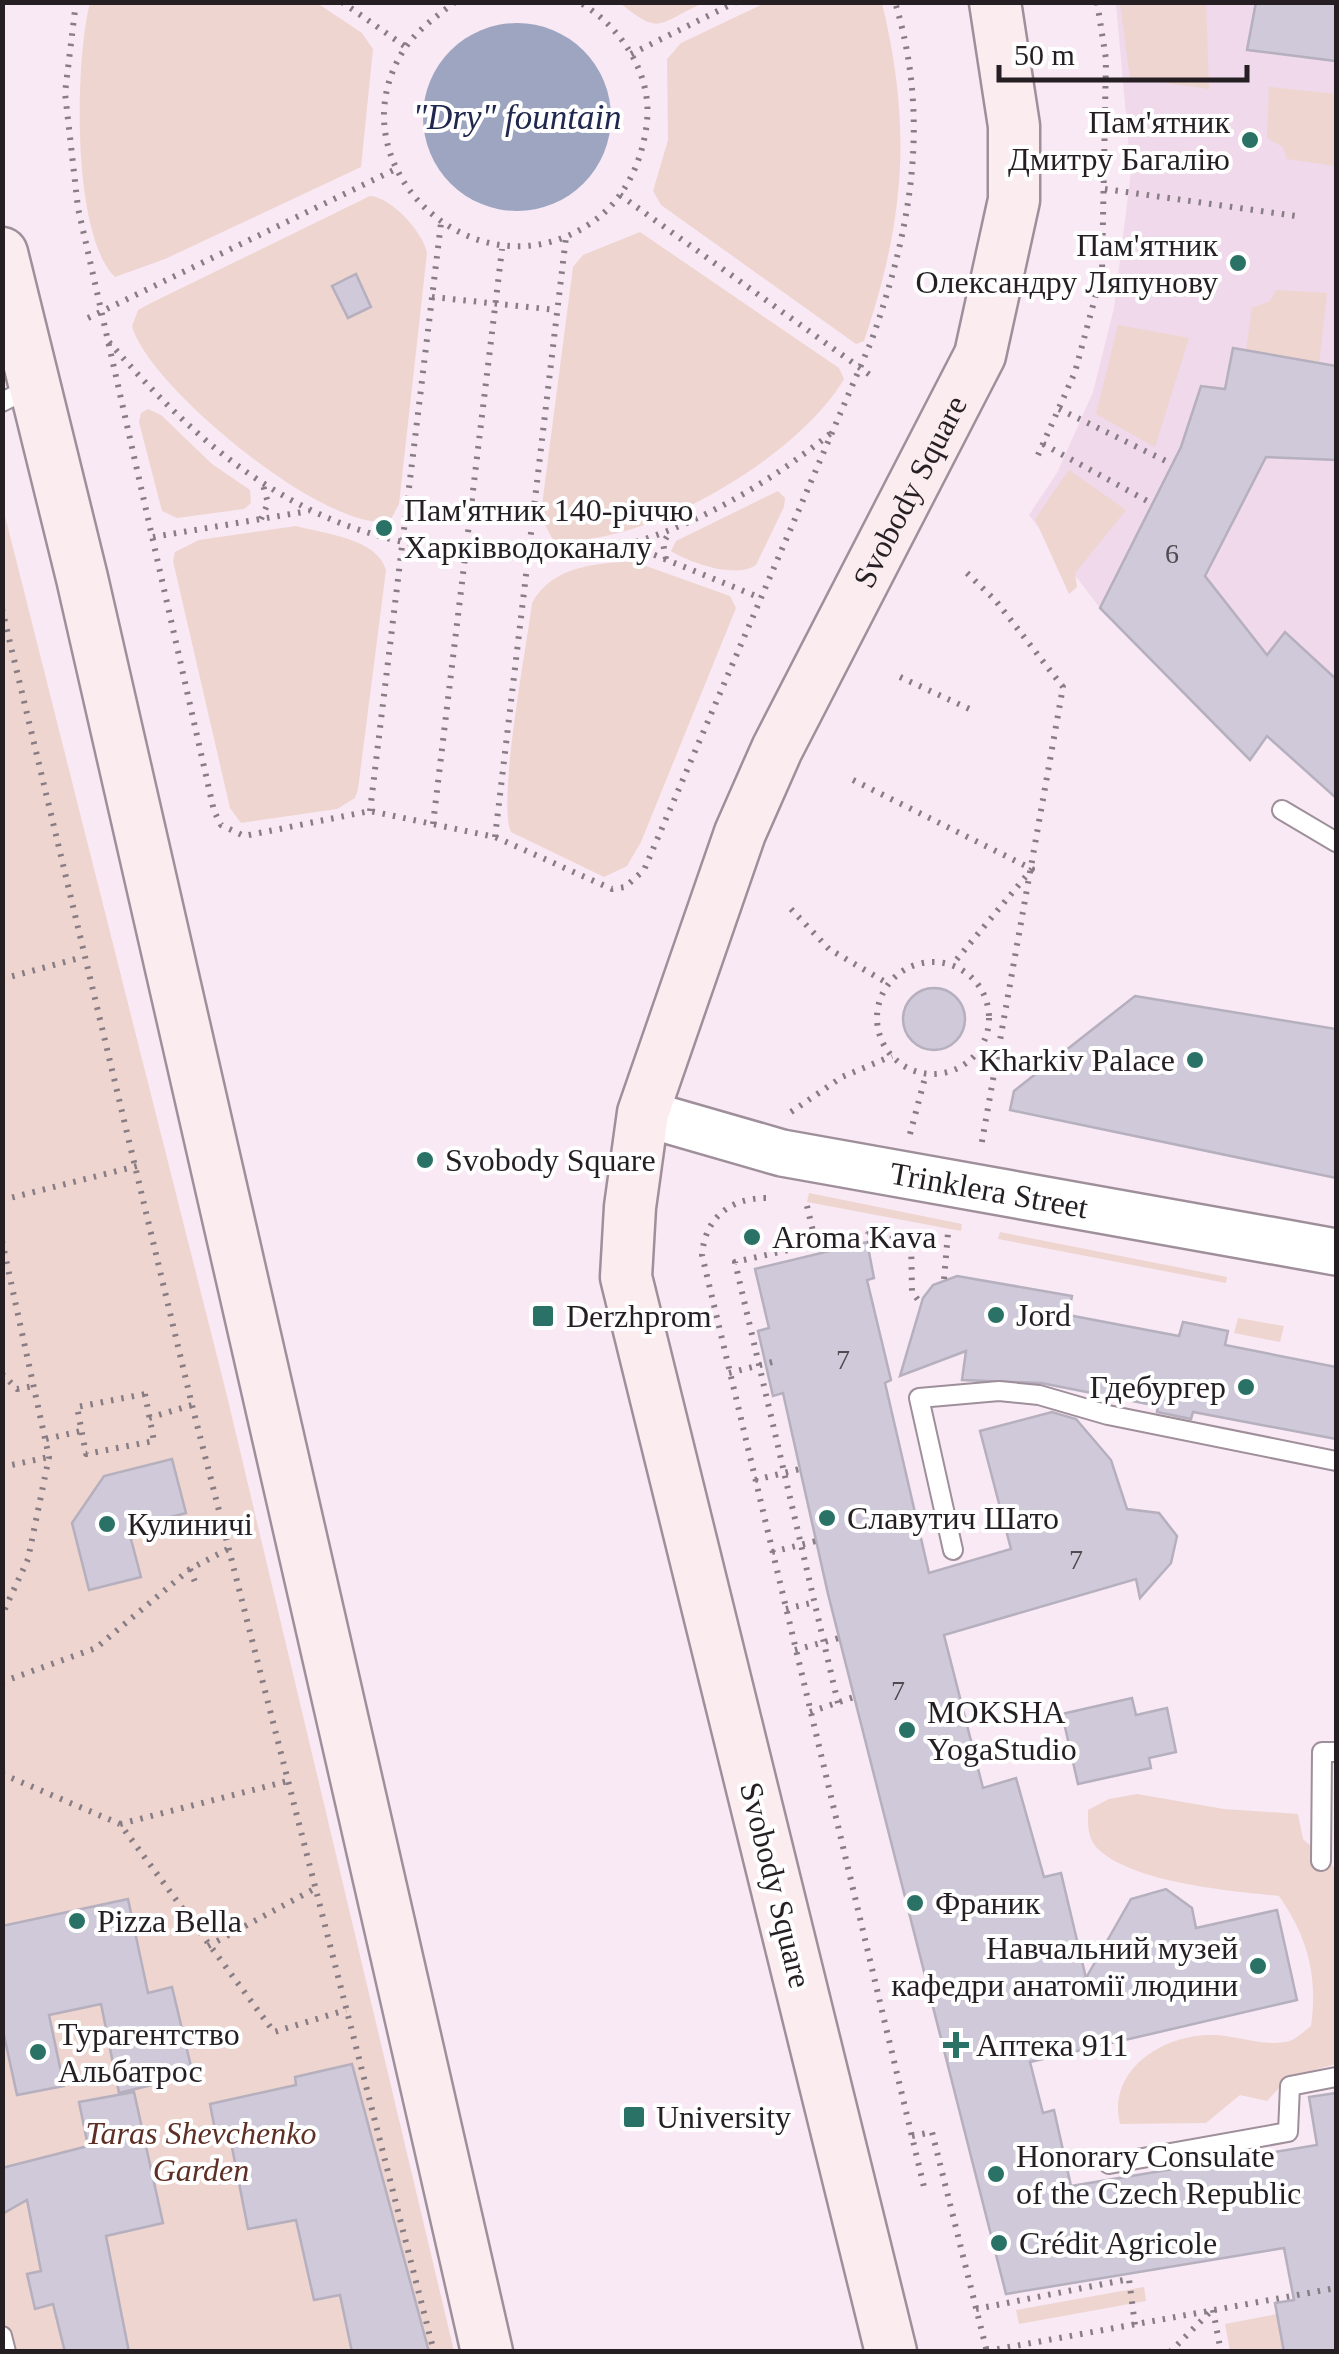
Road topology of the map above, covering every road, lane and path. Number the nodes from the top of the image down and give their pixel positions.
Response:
1 (76, 2) edge
2 (342, 2) edge
3 (455, 2) edge
4 (579, 2) edge
5 (596, 2) edge
6 (736, 2) edge
7 (895, 2) edge
8 (995, 2) edge
9 (1097, 2) edge
10 (594, 12) junction
11 (406, 47) junction
12 (631, 54) junction
13 (398, 168) junction
14 (1105, 189) junction
15 (620, 194) junction
16 (1296, 216) dead end
17 (441, 223) junction
18 (566, 238) junction
19 (502, 248) junction
20 (2, 253) edge
21 (432, 298) junction
22 (495, 304) junction
23 (102, 310) junction
24 (557, 310) junction
25 (88, 318) dead end
26 (108, 341) junction
27 (860, 368) junction
28 (870, 374) dead end
29 (19, 394) edge
30 (1059, 408) junction
31 (832, 432) junction
32 (1043, 444) junction
33 (1038, 455) dead end
34 (1172, 464) dead end
35 (258, 480) junction
36 (1152, 503) dead end
37 (311, 510) junction
38 (261, 519) junction
39 (675, 526) junction
40 (153, 537) junction
41 (624, 543) junction
42 (402, 545) junction
43 (466, 552) junction
44 (528, 558) junction
45 (667, 561) junction
46 (966, 573) dead end
47 (761, 598) junction
48 (2, 609) edge
49 (900, 677) dead end
50 (976, 712) dead end
51 (854, 780) dead end
52 (1282, 810) dead end
53 (370, 811) junction
54 (433, 824) junction
55 (232, 832) junction
56 (494, 836) junction
57 (226, 840) dead end
58 (1336, 842) edge
59 (645, 867) junction
60 (1032, 869) junction
61 (656, 871) dead end
62 (791, 909) dead end
63 (84, 957) junction
64 (952, 965) junction
65 (2, 979) edge
66 (887, 983) junction
67 (987, 1037) junction
68 (1002, 1042) junction
69 (892, 1056) junction
70 (926, 1074) junction
71 (644, 1112) junction
72 (791, 1112) dead end
73 (910, 1134) dead end
74 (981, 1147) dead end
75 (138, 1166) junction
76 (766, 1198) dead end
77 (2, 1200) edge
78 (807, 1206) dead end
79 (911, 1226) dead end
80 (948, 1233) dead end
81 (911, 1236) junction
82 (816, 1244) junction
83 (3, 1245) edge
84 (803, 1246) junction
85 (1336, 1252) edge
86 (806, 1257) dead end
87 (944, 1279) dead end
88 (922, 1304) dead end
89 (776, 1361) dead end
90 (759, 1365) junction
91 (729, 1373) junction
92 (2, 1374) edge
93 (34, 1386) junction
94 (192, 1406) junction
95 (149, 1418) junction
96 (81, 1432) junction
97 (46, 1439) junction
98 (49, 1457) junction
99 (1336, 1461) edge
100 (2, 1468) edge
101 (800, 1468) dead end
102 (784, 1473) junction
103 (755, 1480) junction
104 (816, 1541) dead end
105 (802, 1545) junction
106 (230, 1548) junction
107 (953, 1550) dead end
108 (772, 1552) junction
109 (190, 1569) junction
110 (195, 1582) dead end
111 (814, 1602) junction
112 (786, 1609) junction
113 (2, 1615) edge
114 (839, 1638) dead end
115 (824, 1642) junction
116 (796, 1650) junction
117 (2, 1682) edge
118 (854, 1697) dead end
119 (838, 1703) junction
120 (810, 1712) junction
121 (1336, 1752) edge
122 (2, 1774) edge
123 (288, 1781) junction
124 (120, 1824) junction
125 (1321, 1860) dead end
126 (314, 1889) junction
127 (208, 1946) junction
128 (346, 2010) junction
129 (295, 2013) dead end
130 (298, 2024) junction
131 (1336, 2078) edge
132 (912, 2136) junction
133 (1108, 2164) dead end
134 (924, 2187) dead end
135 (1336, 2288) edge
136 (976, 2308) junction
137 (1213, 2309) junction
138 (1135, 2325) junction
139 (2, 2336) edge
140 (986, 2351) edge
141 (6, 2352) edge
142 (434, 2352) edge
143 (486, 2352) edge
144 (892, 2352) edge
145 (1170, 2352) edge
146 (1221, 2352) edge

1 - 23 path
2 - 11 path
3 - 11 path
4 - 10 path
5 - 10 path
6 - 12 path
7 - 27 path
8 - 71 main road, Svobody Square
9 - 14 path
10 - 12 path
11 - 13 path
12 - 15 path
13 - 17 path
13 - 23 path
14 - 16 path
14 - 30 path
15 - 18 path
15 - 27 path
17 - 19 path
17 - 21 path
18 - 19 path
18 - 24 path
19 - 22 path
20 - 29 main road
21 - 22 path
21 - 42 path
22 - 24 path
22 - 43 path
23 - 25 path
23 - 26 path
24 - 44 path
26 - 35 path
26 - 40 path
27 - 28 path
27 - 31 path
29 - 143 main road
30 - 32 path
30 - 34 path
31 - 39 path
31 - 47 path
32 - 33 path
32 - 36 path
35 - 37 path
35 - 38 path
37 - 38 path
37 - 42 path
38 - 40 path
39 - 41 path
39 - 45 path
40 - 55 path
41 - 44 path
41 - 45 path
42 - 43 path
42 - 53 path
43 - 44 path
43 - 54 path
44 - 56 path
45 - 47 path
46 - 60 path
47 - 59 path
48 - 63 path
49 - 50 path
51 - 60 path
52 - 58 lane
53 - 54 path
53 - 55 path
54 - 56 path
55 - 57 path
56 - 59 path
59 - 61 path
60 - 64 path
60 - 68 path
62 - 66 path
63 - 65 path
63 - 75 path
64 - 66 path
64 - 67 path
66 - 69 path
67 - 68 path
67 - 70 path
68 - 74 path
69 - 70 path
69 - 72 path
70 - 73 path
71 - 85 street, Trinklera Street
71 - 144 main road, Svobody Square
75 - 77 path
75 - 94 path
76 - 91 path
78 - 82 path
79 - 81 path
80 - 87 path
81 - 82 path
81 - 88 path
82 - 84 path
83 - 93 path
84 - 86 path
84 - 90 path
89 - 90 path
90 - 91 path
90 - 102 path
91 - 103 path
92 - 93 path
93 - 97 path
94 - 95 path
94 - 106 path
95 - 96 path
95 - 96 path
96 - 97 path
97 - 98 path
98 - 100 path
98 - 113 path
99 - 107 lane
101 - 102 path
102 - 103 path
102 - 105 path
103 - 108 path
104 - 105 path
105 - 108 path
105 - 111 path
106 - 109 path
106 - 123 path
108 - 112 path
109 - 110 path
109 - 117 path
111 - 112 path
111 - 115 path
112 - 116 path
114 - 115 path
115 - 116 path
115 - 119 path
116 - 120 path
118 - 119 path
119 - 120 path
120 - 132 path
121 - 125 lane
122 - 124 path
123 - 124 path
123 - 126 path
124 - 127 path
126 - 127 path
126 - 128 path
127 - 130 path
128 - 130 path
128 - 142 path
129 - 130 path
131 - 133 lane
132 - 134 path
132 - 136 path
135 - 137 path
136 - 138 path
136 - 140 path
137 - 138 path
137 - 145 path
137 - 146 path
138 - 140 path
139 - 141 lane

